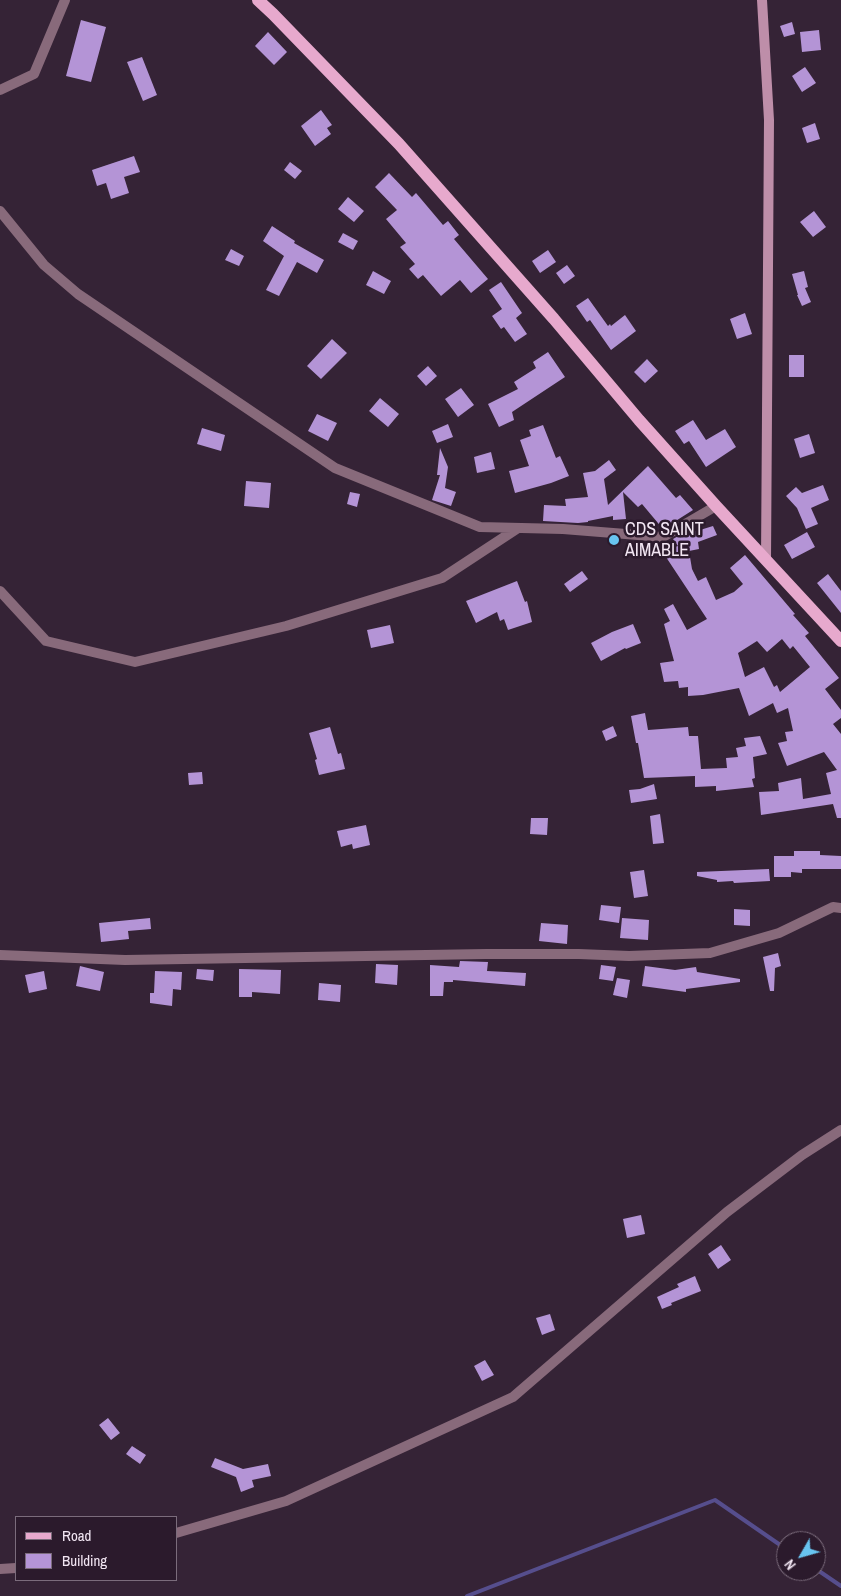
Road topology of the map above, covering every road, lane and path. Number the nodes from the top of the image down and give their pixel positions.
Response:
1 (66, 0) edge
2 (258, 0) edge
3 (762, 0) edge
4 (0, 90) edge
5 (0, 210) edge
6 (716, 506) junction
7 (518, 528) junction
8 (766, 559) junction
9 (0, 591) edge
10 (841, 641) edge
11 (841, 908) edge
12 (0, 955) edge
13 (841, 1130) edge
14 (178, 1532) edge
15 (15, 1568) edge
16 (0, 1569) edge

1 - 4 street
2 - 6 main road
3 - 8 main road
5 - 7 street
6 - 7 street
6 - 8 main road
7 - 9 street
8 - 10 main road
11 - 12 street
13 - 14 street
15 - 16 street

